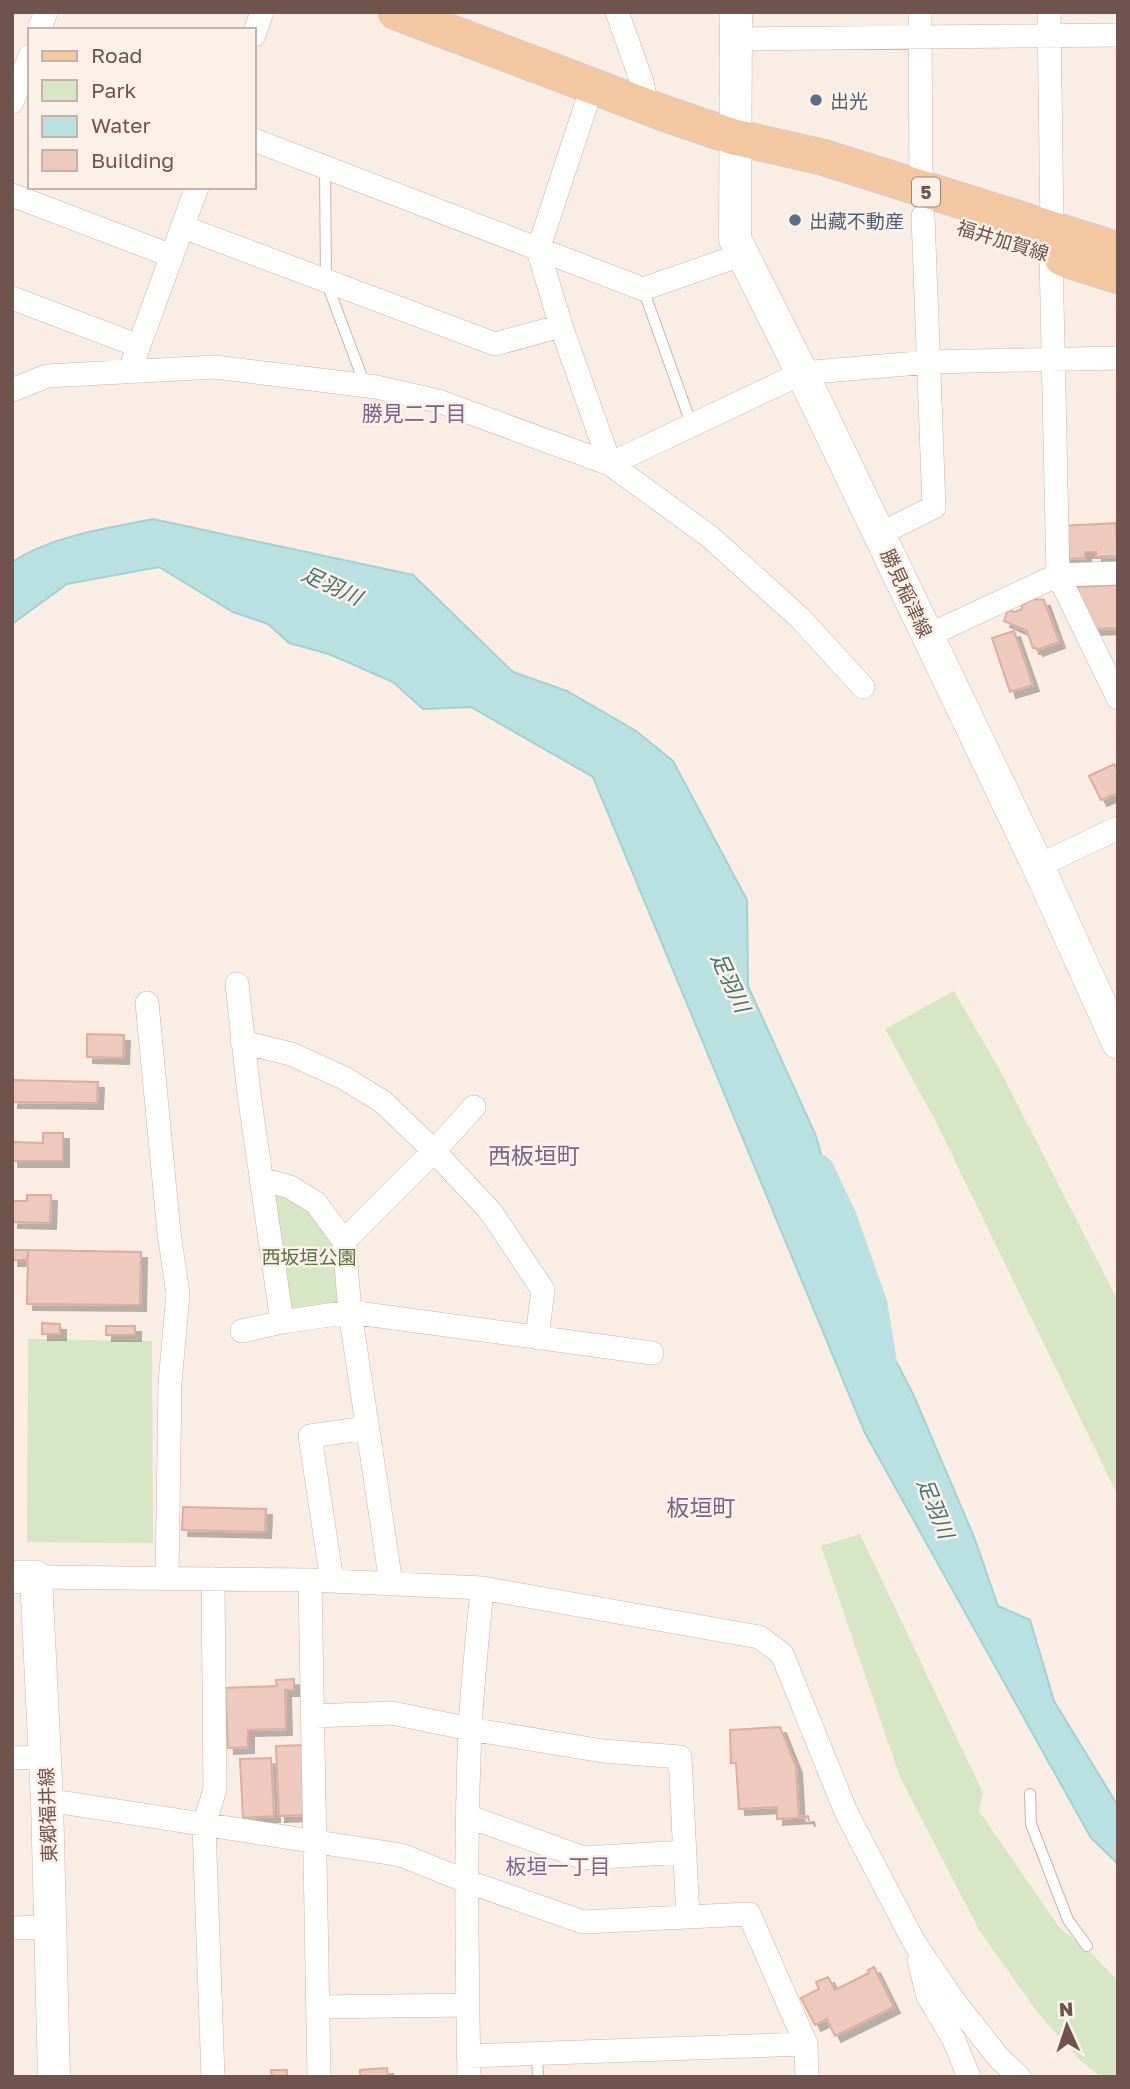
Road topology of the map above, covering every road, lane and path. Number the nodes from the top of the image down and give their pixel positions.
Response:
1 (262, 12) edge
2 (396, 12) edge
3 (617, 12) edge
4 (920, 12) edge
5 (1049, 12) edge
6 (736, 25) edge
7 (256, 28) edge
8 (1118, 35) edge
9 (1049, 36) junction
10 (920, 37) junction
11 (12, 47) edge
12 (28, 54) edge
13 (28, 60) edge
14 (12, 103) edge
15 (586, 105) dead end
16 (647, 106) junction
17 (734, 136) junction
18 (256, 141) edge
19 (325, 168) junction
20 (196, 189) edge
21 (12, 195) edge
22 (922, 203) junction
23 (183, 227) junction
24 (1052, 242) junction
25 (538, 250) junction
26 (1118, 250) edge
27 (741, 255) junction
28 (172, 256) junction
29 (1118, 276) edge
30 (326, 281) junction
31 (643, 289) junction
32 (12, 298) edge
33 (561, 326) junction
34 (139, 345) junction
35 (1118, 358) edge
36 (1053, 359) junction
37 (929, 362) junction
38 (130, 370) junction
39 (802, 373) junction
40 (365, 385) junction
41 (12, 390) edge
42 (692, 426) junction
43 (610, 464) junction
44 (880, 534) junction
45 (1118, 573) edge
46 (1058, 575) junction
47 (927, 636) junction
48 (863, 687) dead end
49 (1118, 698) edge
50 (1118, 828) edge
51 (1038, 866) junction
52 (237, 984) dead end
53 (147, 1003) dead end
54 (242, 1042) junction
55 (1118, 1043) edge
56 (474, 1107) dead end
57 (434, 1151) junction
58 (261, 1179) junction
59 (344, 1241) junction
60 (350, 1312) junction
61 (282, 1322) junction
62 (242, 1331) dead end
63 (537, 1338) junction
64 (652, 1353) dead end
65 (368, 1428) junction
66 (24, 1577) edge
67 (167, 1578) junction
68 (213, 1579) junction
69 (321, 1580) junction
70 (391, 1583) junction
71 (482, 1588) junction
72 (313, 1716) junction
73 (470, 1729) junction
74 (45, 1757) junction
75 (12, 1758) edge
76 (1030, 1794) dead end
77 (47, 1800) junction
78 (467, 1816) junction
79 (204, 1825) junction
80 (315, 1842) junction
81 (685, 1852) junction
82 (466, 1881) junction
83 (688, 1917) junction
84 (50, 1927) junction
85 (12, 1928) edge
86 (914, 1942) junction
87 (1087, 1946) dead end
88 (468, 2005) junction
89 (318, 2007) junction
90 (806, 2044) junction
91 (538, 2065) edge
92 (469, 2066) edge
93 (54, 2077) edge
94 (213, 2077) edge
95 (320, 2077) edge
96 (807, 2077) edge
97 (969, 2077) edge
98 (1019, 2077) edge

1 - 7 street
2 - 16 main road, 福井加賀線 / 5
3 - 16 street
4 - 10 street
5 - 9 street
6 - 10 street
6 - 17 main road, 勝見稲津線
8 - 9 street
9 - 10 street
9 - 24 street
10 - 22 street
11 - 12 street
13 - 14 street
15 - 25 street
16 - 17 main road, 福井加賀線 / 5
17 - 22 main road, 福井加賀線 / 5
17 - 27 main road, 勝見稲津線
18 - 19 street
19 - 25 street
19 - 30 lane
20 - 23 street
21 - 28 street
22 - 24 main road, 福井加賀線 / 5
22 - 37 street
23 - 28 street
23 - 30 street
24 - 26 main road, 福井加賀線 / 5
24 - 29 main road, 福井加賀線 / 5
24 - 36 street
25 - 31 street
25 - 33 street
27 - 31 street
27 - 39 main road, 勝見稲津線
28 - 34 street
30 - 33 street
30 - 40 lane
31 - 42 lane
32 - 34 street
33 - 43 street
34 - 38 street
35 - 36 street
36 - 37 street
36 - 46 street
37 - 39 street
37 - 44 street
38 - 40 street
38 - 41 street
39 - 42 street
39 - 44 main road, 勝見稲津線
40 - 43 street
42 - 43 street
43 - 48 street
44 - 47 main road, 勝見稲津線
45 - 46 street
46 - 47 street
46 - 49 street
47 - 51 main road, 勝見稲津線
50 - 51 street
51 - 55 main road, 勝見稲津線
52 - 54 street
53 - 67 street
54 - 57 street
54 - 58 street
56 - 57 street
57 - 59 street
57 - 63 street
58 - 59 street
58 - 61 street
59 - 60 street
60 - 61 street
60 - 63 street
60 - 65 street
61 - 62 street
63 - 64 street
65 - 69 street
65 - 70 street
66 - 67 street
66 - 74 main road, 東郷福井線
67 - 68 street
68 - 69 street
68 - 79 street
69 - 70 street
69 - 72 street
70 - 71 street
71 - 73 street
71 - 86 street
72 - 73 street
72 - 80 street
73 - 78 street
73 - 81 street
74 - 75 street
74 - 77 main road, 東郷福井線
76 - 87 lane
77 - 79 street
77 - 84 main road, 東郷福井線
78 - 81 street
78 - 82 street
79 - 80 street
79 - 94 street
80 - 82 street
80 - 89 street
81 - 83 street
82 - 83 street
82 - 88 street
83 - 90 street
84 - 85 street
84 - 93 main road, 東郷福井線
86 - 97 street
86 - 98 street
88 - 89 street
88 - 92 street
89 - 95 street
90 - 91 street
90 - 96 street
91 - 92 street

